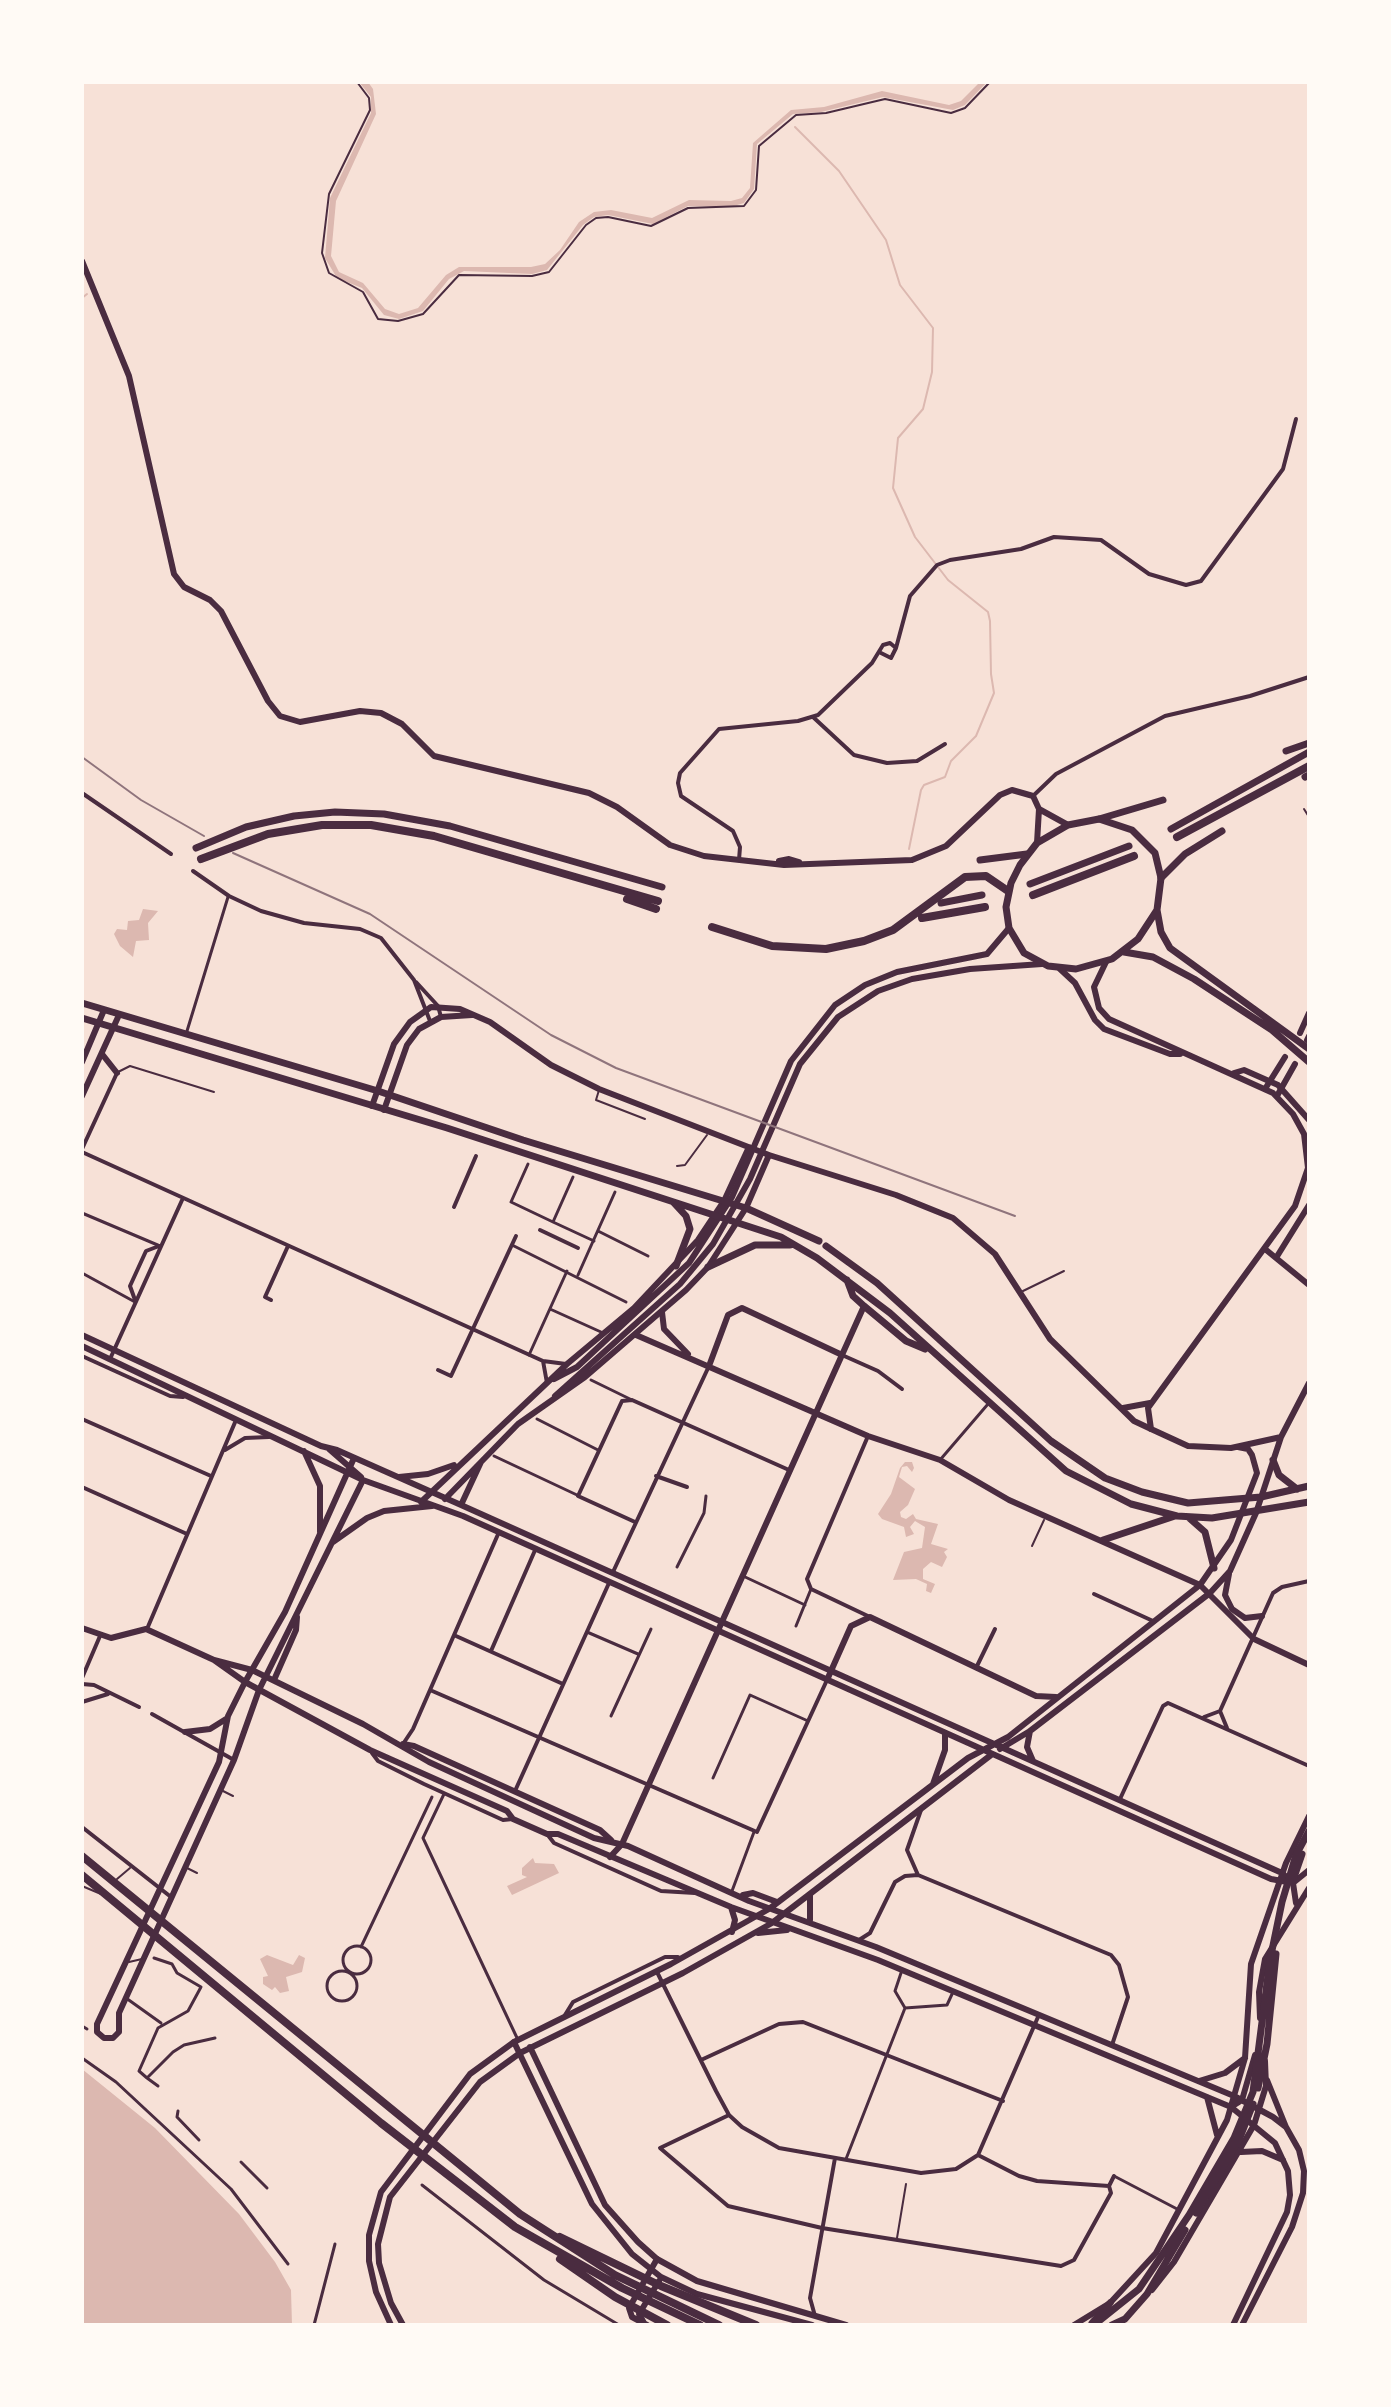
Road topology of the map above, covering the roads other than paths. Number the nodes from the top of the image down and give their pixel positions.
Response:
1 (357, 82) edge
2 (990, 82) edge
3 (82, 261) edge
4 (1296, 419) dead end
5 (898, 633) junction
6 (888, 643) junction
7 (896, 648) junction
8 (882, 655) junction
9 (1309, 677) edge
10 (813, 717) junction
11 (1309, 743) edge
12 (945, 744) dead end
13 (1286, 751) dead end
14 (1309, 752) edge
15 (1309, 766) edge
16 (82, 793) edge
17 (1033, 796) junction
18 (1163, 800) dead end
19 (1039, 809) junction
20 (1304, 809) dead end
21 (1309, 817) edge
22 (1099, 819) junction
23 (1068, 825) junction
24 (1171, 829) dead end
25 (1222, 831) dead end
26 (1177, 837) dead end
27 (1037, 843) junction
28 (1129, 846) dead end
29 (196, 848) dead end
30 (171, 854) dead end
31 (1027, 854) junction
32 (1134, 856) dead end
33 (201, 859) dead end
34 (739, 860) junction
35 (980, 860) dead end
36 (193, 871) dead end
37 (1161, 878) junction
38 (1030, 884) dead end
39 (662, 887) dead end
40 (1008, 891) junction
41 (982, 895) dead end
42 (1033, 895) dead end
43 (229, 896) junction
44 (941, 903) dead end
45 (657, 905) dead end
46 (985, 907) dead end
47 (1157, 910) junction
48 (922, 918) dead end
49 (712, 927) dead end
50 (1009, 928) junction
51 (1123, 952) junction
52 (1106, 962) junction
53 (1042, 964) junction
54 (1060, 969) junction
55 (414, 980) junction
56 (82, 1003) edge
57 (438, 1006) junction
58 (104, 1010) junction
59 (425, 1010) junction
60 (1309, 1013) edge
61 (119, 1015) junction
62 (474, 1016) junction
63 (441, 1017) junction
64 (82, 1018) edge
65 (430, 1022) junction
66 (99, 1023) junction
67 (114, 1028) junction
68 (1300, 1033) dead end
69 (186, 1035) junction
70 (1309, 1049) edge
71 (102, 1054) junction
72 (1181, 1054) junction
73 (1285, 1057) dead end
74 (82, 1061) edge
75 (1309, 1062) edge
76 (1295, 1064) dead end
77 (117, 1073) junction
78 (1234, 1073) junction
79 (1271, 1080) junction
80 (1282, 1088) junction
81 (599, 1089) junction
82 (1265, 1089) junction
83 (378, 1091) junction
84 (214, 1092) dead end
85 (390, 1095) junction
86 (82, 1096) edge
87 (1277, 1096) junction
88 (372, 1106) junction
89 (384, 1110) junction
90 (645, 1119) dead end
91 (1309, 1120) edge
92 (712, 1133) junction
93 (749, 1147) junction
94 (82, 1151) edge
95 (769, 1155) junction
96 (476, 1156) dead end
97 (528, 1164) dead end
98 (677, 1166) dead end
99 (573, 1177) dead end
100 (615, 1192) dead end
101 (183, 1198) junction
102 (669, 1199) junction
103 (724, 1201) junction
104 (1309, 1205) edge
105 (454, 1207) dead end
106 (746, 1208) junction
107 (82, 1213) edge
108 (716, 1214) junction
109 (739, 1221) junction
110 (553, 1222) junction
111 (540, 1230) dead end
112 (598, 1231) junction
113 (516, 1236) dead end
114 (594, 1241) junction
115 (512, 1245) junction
116 (160, 1246) junction
117 (288, 1246) junction
118 (578, 1248) dead end
119 (803, 1248) junction
120 (1265, 1249) junction
121 (648, 1256) dead end
122 (1276, 1258) junction
123 (676, 1266) junction
124 (708, 1267) junction
125 (567, 1270) junction
126 (1064, 1271) dead end
127 (82, 1273) edge
128 (578, 1275) junction
129 (698, 1278) junction
130 (846, 1278) junction
131 (1309, 1285) edge
132 (1018, 1293) junction
133 (271, 1300) dead end
134 (626, 1302) dead end
135 (136, 1303) junction
136 (864, 1306) junction
137 (550, 1309) junction
138 (662, 1312) junction
139 (474, 1330) junction
140 (604, 1334) junction
141 (82, 1335) edge
142 (636, 1335) junction
143 (82, 1346) edge
144 (114, 1350) junction
145 (931, 1351) junction
146 (840, 1354) junction
147 (529, 1355) junction
148 (82, 1356) edge
149 (110, 1359) junction
150 (693, 1359) junction
151 (543, 1361) junction
152 (567, 1364) junction
153 (709, 1366) junction
154 (438, 1370) dead end
155 (554, 1379) junction
156 (565, 1380) junction
157 (591, 1380) dead end
158 (1309, 1383) edge
159 (546, 1385) junction
160 (902, 1389) dead end
161 (555, 1396) junction
162 (190, 1397) junction
163 (632, 1400) junction
164 (1150, 1403) junction
165 (988, 1404) junction
166 (1123, 1408) junction
167 (817, 1413) junction
168 (237, 1418) junction
169 (82, 1419) edge
170 (537, 1419) dead end
171 (682, 1421) junction
172 (1151, 1429) junction
173 (274, 1436) junction
174 (868, 1436) junction
175 (1281, 1437) junction
176 (1238, 1447) junction
177 (599, 1450) junction
178 (304, 1451) junction
179 (223, 1452) junction
180 (485, 1455) junction
181 (494, 1456) dead end
182 (940, 1460) junction
183 (1273, 1460) junction
184 (462, 1461) junction
185 (351, 1465) junction
186 (790, 1470) junction
187 (211, 1476) junction
188 (656, 1476) junction
189 (396, 1477) junction
190 (363, 1480) junction
191 (1309, 1486) edge
192 (82, 1487) edge
193 (687, 1487) dead end
194 (1297, 1489) junction
195 (431, 1492) junction
196 (578, 1496) junction
197 (706, 1496) dead end
198 (1247, 1497) junction
199 (1261, 1497) junction
200 (445, 1499) junction
201 (421, 1502) junction
202 (1309, 1502) edge
203 (461, 1505) junction
204 (436, 1506) junction
205 (1242, 1513) junction
206 (1256, 1513) junction
207 (1046, 1515) junction
208 (1177, 1516) junction
209 (1188, 1517) junction
210 (635, 1522) junction
211 (499, 1532) junction
212 (187, 1534) junction
213 (319, 1540) junction
214 (1103, 1540) junction
215 (333, 1542) junction
216 (1032, 1546) dead end
217 (536, 1548) junction
218 (677, 1567) dead end
219 (1214, 1568) junction
220 (1230, 1571) junction
221 (612, 1574) junction
222 (743, 1576) junction
223 (1309, 1581) edge
224 (609, 1583) junction
225 (1200, 1585) junction
226 (811, 1589) junction
227 (1210, 1593) junction
228 (1094, 1594) dead end
229 (805, 1605) junction
230 (297, 1616) junction
231 (1262, 1616) junction
232 (870, 1617) junction
233 (1153, 1621) junction
234 (721, 1623) junction
235 (998, 1623) dead end
236 (796, 1626) dead end
237 (82, 1628) edge
238 (146, 1629) junction
239 (651, 1629) dead end
240 (995, 1629) joint
241 (717, 1631) junction
242 (587, 1632) junction
243 (455, 1635) junction
244 (100, 1636) junction
245 (1254, 1639) junction
246 (491, 1651) junction
247 (639, 1655) junction
248 (214, 1660) junction
249 (1309, 1665) edge
250 (976, 1668) junction
251 (252, 1670) junction
252 (830, 1671) junction
253 (265, 1676) junction
254 (274, 1680) junction
255 (827, 1680) junction
256 (82, 1681) edge
257 (245, 1682) junction
258 (563, 1684) junction
259 (259, 1690) junction
260 (430, 1690) junction
261 (110, 1694) junction
262 (1056, 1697) junction
263 (82, 1702) edge
264 (139, 1707) dead end
265 (1220, 1711) junction
266 (152, 1714) dead end
267 (228, 1716) junction
268 (611, 1716) dead end
269 (1201, 1717) junction
270 (808, 1721) junction
271 (1229, 1730) junction
272 (1030, 1731) junction
273 (185, 1732) junction
274 (945, 1733) junction
275 (540, 1737) junction
276 (403, 1744) junction
277 (997, 1748) junction
278 (370, 1750) junction
279 (982, 1751) junction
280 (222, 1753) junction
281 (991, 1755) junction
282 (234, 1760) junction
283 (1033, 1761) junction
284 (1309, 1766) edge
285 (713, 1778) dead end
286 (649, 1785) junction
287 (932, 1785) junction
288 (220, 1790) junction
289 (515, 1791) junction
290 (444, 1793) junction
291 (233, 1796) dead end
292 (432, 1797) dead end
293 (1119, 1801) junction
294 (922, 1807) junction
295 (1309, 1816) edge
296 (513, 1819) junction
297 (82, 1827) edge
298 (1309, 1831) edge
299 (755, 1832) junction
300 (547, 1834) junction
301 (611, 1840) junction
302 (1309, 1841) edge
303 (622, 1844) junction
304 (1309, 1849) edge
305 (82, 1853) edge
306 (610, 1857) junction
307 (172, 1861) junction
308 (598, 1863) junction
309 (1286, 1863) junction
310 (131, 1867) junction
311 (185, 1867) junction
312 (1309, 1870) edge
313 (197, 1873) dead end
314 (1282, 1873) junction
315 (82, 1875) edge
316 (918, 1875) junction
317 (1278, 1882) junction
318 (1293, 1883) junction
319 (82, 1886) edge
320 (1309, 1888) edge
321 (159, 1890) junction
322 (732, 1891) junction
323 (697, 1893) junction
324 (810, 1894) junction
325 (742, 1895) junction
326 (171, 1897) junction
327 (777, 1902) junction
328 (1296, 1903) junction
329 (731, 1907) junction
330 (769, 1909) junction
331 (783, 1914) junction
332 (757, 1917) junction
333 (810, 1920) junction
334 (772, 1923) junction
335 (791, 1929) junction
336 (732, 1932) junction
337 (752, 1934) junction
338 (859, 1940) junction
339 (361, 1947) junction
340 (119, 1956) dead end
341 (678, 1957) junction
342 (154, 1958) dead end
343 (143, 1959) junction
344 (126, 1961) junction
345 (902, 1970) junction
346 (657, 1971) junction
347 (350, 1973) junction
348 (119, 1977) junction
349 (110, 1979) dead end
350 (663, 1983) junction
351 (953, 1991) junction
352 (126, 1998) junction
353 (905, 2008) junction
354 (564, 2017) junction
355 (1038, 2017) junction
356 (161, 2023) junction
357 (1034, 2025) junction
358 (1260, 2026) junction
359 (215, 2038) dead end
360 (519, 2040) junction
361 (530, 2047) junction
362 (1112, 2047) junction
363 (520, 2053) junction
364 (888, 2054) junction
365 (82, 2058) edge
366 (1245, 2058) junction
367 (701, 2060) junction
368 (147, 2078) junction
369 (1267, 2080) junction
370 (1198, 2081) junction
371 (158, 2086) dead end
372 (1234, 2096) junction
373 (1207, 2097) junction
374 (1242, 2100) junction
375 (1003, 2101) junction
376 (1231, 2107) junction
377 (178, 2111) dead end
378 (1260, 2111) junction
379 (729, 2115) junction
380 (1254, 2125) junction
381 (1286, 2127) junction
382 (1217, 2135) junction
383 (199, 2140) dead end
384 (1241, 2152) junction
385 (978, 2155) junction
386 (835, 2158) junction
387 (846, 2160) junction
388 (241, 2162) dead end
389 (1285, 2162) junction
390 (1114, 2176) joint
391 (1210, 2182) junction
392 (906, 2184) dead end
393 (422, 2185) dead end
394 (1109, 2186) junction
395 (267, 2188) dead end
396 (1181, 2211) junction
397 (822, 2228) junction
398 (542, 2230) junction
399 (534, 2238) junction
400 (896, 2241) junction
401 (335, 2244) dead end
402 (657, 2259) junction
403 (288, 2264) dead end
404 (670, 2267) junction
405 (648, 2269) junction
406 (661, 2277) junction
407 (1147, 2294) junction
408 (1110, 2303) junction
409 (636, 2316) junction
410 (815, 2316) junction
411 (314, 2325) edge
412 (391, 2325) edge
413 (403, 2325) edge
414 (619, 2325) edge
415 (646, 2325) edge
416 (667, 2325) edge
417 (700, 2325) edge
418 (719, 2325) edge
419 (756, 2325) edge
420 (812, 2325) edge
421 (846, 2325) edge
422 (1074, 2325) edge
423 (1092, 2325) edge
424 (1115, 2325) edge
425 (1233, 2325) edge
426 (1242, 2325) edge

1 - 2 lane
3 - 34 main road
4 - 5 street
5 - 6 street
5 - 7 street
6 - 7 street
6 - 8 street
7 - 8 street
8 - 10 street
9 - 17 street
10 - 12 street
10 - 34 street
11 - 13 main road
14 - 24 main road
15 - 26 highway
16 - 30 street
17 - 19 main road
17 - 34 main road
18 - 22 main road
19 - 23 main road
19 - 27 main road
20 - 21 lane
22 - 23 main road
22 - 37 main road
23 - 27 main road
25 - 37 main road
27 - 31 main road
28 - 38 main road
29 - 39 main road
31 - 35 main road
31 - 40 main road
32 - 42 highway
33 - 45 highway
36 - 43 street
37 - 47 main road
40 - 49 highway
40 - 50 main road
41 - 44 main road
43 - 55 street
43 - 69 street
46 - 48 highway
47 - 51 main road
47 - 70 main road
50 - 53 main road
50 - 156 main road
51 - 52 main road
51 - 75 main road
52 - 54 main road
52 - 72 main road
53 - 54 main road
53 - 156 main road
54 - 72 main road
55 - 57 street
55 - 59 street
56 - 58 main road
57 - 59 main road
57 - 62 main road
57 - 63 street
58 - 61 main road
58 - 66 main road
59 - 65 street
59 - 83 main road
60 - 68 main road
61 - 67 main road
61 - 69 main road
62 - 63 main road
62 - 81 main road
63 - 65 main road
64 - 66 main road
65 - 85 main road
66 - 67 main road
66 - 74 main road
67 - 71 main road
67 - 88 main road
69 - 83 main road
71 - 77 main road
71 - 86 main road
72 - 78 main road
73 - 79 main road
76 - 80 main road
77 - 84 lane
77 - 94 street
78 - 79 main road
78 - 82 main road
79 - 80 main road
79 - 82 main road
80 - 87 main road
80 - 91 main road
81 - 90 lane
81 - 92 main road
82 - 87 main road
83 - 85 main road
83 - 88 main road
85 - 89 main road
85 - 103 main road
87 - 120 main road
88 - 89 main road
89 - 102 main road
92 - 93 main road
92 - 98 lane
93 - 95 main road
93 - 103 main road
94 - 101 street
95 - 106 main road
95 - 132 main road
96 - 105 street
97 - 110 street
99 - 110 street
100 - 112 street
101 - 116 street
101 - 117 street
102 - 108 main road
102 - 123 main road
103 - 106 main road
103 - 108 main road
104 - 122 main road
106 - 109 main road
106 - 198 main road
107 - 116 street
108 - 109 main road
108 - 123 main road
109 - 119 main road
109 - 124 main road
110 - 114 street
111 - 118 street
112 - 114 street
112 - 121 street
113 - 115 street
114 - 128 street
115 - 125 street
115 - 139 street
116 - 135 street
116 - 135 street
117 - 133 street
117 - 139 street
119 - 124 main road
119 - 130 main road
120 - 122 main road
120 - 164 main road
122 - 131 main road
123 - 129 main road
123 - 140 main road
124 - 129 main road
125 - 128 street
125 - 137 street
126 - 132 lane
127 - 135 street
128 - 134 street
129 - 138 main road
130 - 136 main road
130 - 145 main road
132 - 166 main road
135 - 144 street
136 - 145 main road
136 - 146 main road
137 - 140 street
137 - 147 street
138 - 142 main road
138 - 150 main road
139 - 147 street
139 - 154 street
140 - 152 main road
141 - 144 main road
142 - 150 main road
142 - 161 main road
143 - 149 main road
144 - 149 street
144 - 185 main road
145 - 165 main road
146 - 153 main road
146 - 160 street
146 - 167 main road
147 - 151 street
148 - 162 street
149 - 162 main road
150 - 153 main road
151 - 152 street
151 - 159 street
152 - 155 main road
153 - 167 main road
153 - 171 street
155 - 156 main road
155 - 159 main road
156 - 161 main road
157 - 163 street
158 - 175 main road
159 - 184 main road
161 - 180 main road
162 - 168 main road
163 - 171 street
163 - 177 street
164 - 166 main road
164 - 172 main road
165 - 182 street
165 - 208 main road
166 - 172 main road
167 - 174 main road
167 - 186 main road
168 - 173 main road
168 - 179 street
169 - 187 street
170 - 177 street
171 - 186 street
171 - 188 street
172 - 176 main road
173 - 178 main road
173 - 179 street
174 - 182 main road
174 - 226 street
175 - 176 main road
175 - 183 main road
176 - 198 main road
177 - 196 street
178 - 185 main road
178 - 213 main road
179 - 187 street
180 - 200 main road
180 - 203 main road
181 - 196 street
182 - 207 main road
183 - 194 main road
183 - 199 main road
184 - 189 main road
184 - 195 main road
185 - 189 main road
185 - 190 main road
185 - 213 main road
186 - 222 main road
187 - 212 street
188 - 193 street
188 - 210 street
189 - 195 main road
190 - 201 main road
190 - 215 main road
191 - 194 main road
192 - 212 street
194 - 199 main road
195 - 200 main road
195 - 201 main road
196 - 210 street
197 - 218 street
198 - 199 main road
198 - 205 main road
199 - 206 main road
200 - 203 main road
200 - 204 main road
201 - 204 main road
202 - 206 main road
203 - 221 main road
204 - 211 main road
204 - 215 main road
205 - 206 main road
205 - 209 main road
205 - 219 main road
206 - 220 main road
207 - 214 main road
207 - 216 lane
208 - 209 main road
208 - 214 main road
209 - 219 main road
210 - 221 street
211 - 217 main road
211 - 243 street
212 - 238 street
213 - 251 main road
214 - 225 main road
215 - 230 main road
217 - 224 main road
217 - 246 street
219 - 225 main road
220 - 227 main road
220 - 231 main road
221 - 234 main road
222 - 229 street
222 - 234 main road
223 - 231 street
224 - 241 main road
224 - 242 street
225 - 227 main road
225 - 233 main road
226 - 229 street
226 - 232 street
227 - 245 main road
227 - 272 main road
228 - 233 street
229 - 236 street
230 - 253 main road
230 - 254 main road
231 - 245 street
232 - 250 main road
232 - 252 main road
233 - 262 main road
234 - 241 main road
234 - 252 main road
235 - 240 lane
237 - 244 main road
238 - 244 main road
238 - 248 main road
239 - 247 street
240 - 250 street
241 - 255 main road
241 - 286 main road
242 - 247 street
242 - 258 street
243 - 246 street
243 - 260 street
244 - 256 street
245 - 249 main road
245 - 265 street
246 - 258 street
247 - 268 street
248 - 251 main road
248 - 257 main road
250 - 262 main road
251 - 253 main road
251 - 257 main road
252 - 255 main road
252 - 277 main road
253 - 254 main road
253 - 259 main road
254 - 276 main road
255 - 270 street
255 - 274 main road
256 - 261 street
257 - 259 main road
257 - 267 main road
258 - 275 street
259 - 278 main road
259 - 282 main road
260 - 275 street
260 - 276 street
261 - 263 street
261 - 264 street
262 - 277 main road
265 - 269 street
265 - 271 street
266 - 273 street
267 - 273 main road
267 - 280 main road
269 - 271 street
269 - 293 street
270 - 285 street
270 - 299 street
271 - 284 street
272 - 277 main road
272 - 283 main road
273 - 280 street
274 - 279 main road
274 - 287 main road
275 - 286 street
275 - 289 street
276 - 289 main road
276 - 301 main road
277 - 279 main road
277 - 281 main road
277 - 283 main road
278 - 290 street
278 - 296 main road
279 - 281 main road
279 - 287 main road
280 - 282 street
280 - 307 main road
281 - 294 main road
281 - 317 main road
282 - 288 main road
283 - 293 main road
286 - 299 street
286 - 303 main road
287 - 327 main road
288 - 291 lane
288 - 311 main road
289 - 301 main road
290 - 296 street
290 - 360 street
292 - 339 street
293 - 314 main road
294 - 316 street
294 - 324 main road
295 - 309 main road
296 - 300 main road
297 - 310 street
298 - 391 main road
299 - 322 street
300 - 306 main road
300 - 308 street
301 - 303 main road
302 - 391 main road
303 - 306 main road
303 - 322 main road
304 - 309 main road
305 - 398 highway
306 - 308 street
306 - 323 main road
307 - 311 lane
307 - 321 main road
308 - 323 street
309 - 314 main road
310 - 319 lane
310 - 321 street
311 - 313 lane
311 - 326 main road
312 - 318 main road
314 - 317 main road
314 - 318 main road
315 - 399 highway
316 - 338 street
316 - 362 street
317 - 318 main road
317 - 366 main road
318 - 328 main road
320 - 328 main road
321 - 326 street
321 - 344 main road
322 - 325 main road
323 - 329 main road
324 - 331 main road
324 - 333 main road
325 - 327 main road
325 - 330 main road
326 - 343 main road
327 - 330 main road
328 - 358 main road
329 - 332 main road
329 - 336 main road
330 - 331 main road
330 - 332 main road
331 - 333 main road
331 - 334 main road
332 - 334 main road
332 - 336 main road
333 - 338 main road
334 - 335 main road
334 - 337 main road
335 - 337 main road
335 - 345 main road
336 - 341 main road
337 - 350 main road
338 - 355 main road
339 - 347 street
339 - 347 street
340 - 344 lane
341 - 346 main road
341 - 354 street
342 - 356 street
343 - 344 lane
343 - 352 main road
344 - 348 main road
345 - 351 main road
345 - 353 street
346 - 350 street
346 - 354 main road
347 - 347 street
348 - 349 lane
348 - 352 main road
350 - 361 main road
350 - 367 street
351 - 353 street
351 - 357 main road
352 - 356 street
353 - 364 street
354 - 360 main road
355 - 357 street
355 - 362 main road
356 - 368 street
357 - 373 main road
357 - 375 street
358 - 369 main road
358 - 374 main road
359 - 368 street
360 - 361 main road
360 - 363 main road
360 - 412 main road
361 - 363 main road
361 - 402 main road
362 - 370 main road
363 - 405 main road
363 - 413 main road
364 - 367 street
364 - 375 street
364 - 387 street
365 - 403 street
366 - 370 main road
366 - 372 main road
367 - 379 street
368 - 371 street
369 - 378 main road
369 - 381 main road
370 - 372 main road
372 - 374 main road
372 - 376 main road
373 - 376 main road
373 - 382 main road
374 - 376 main road
374 - 378 main road
375 - 385 street
376 - 380 main road
376 - 382 main road
377 - 383 street
378 - 380 main road
378 - 381 main road
379 - 386 street
379 - 397 street
380 - 384 main road
380 - 389 main road
381 - 426 main road
382 - 396 main road
384 - 389 main road
384 - 407 main road
385 - 387 street
385 - 394 street
386 - 387 street
386 - 397 street
388 - 395 street
389 - 425 main road
390 - 394 street
390 - 396 street
391 - 407 main road
391 - 423 main road
392 - 400 lane
393 - 414 street
394 - 400 street
396 - 408 main road
397 - 400 street
397 - 410 street
398 - 418 highway
398 - 419 highway
399 - 416 highway
399 - 417 highway
401 - 411 street
402 - 404 main road
402 - 405 main road
404 - 406 lane
404 - 410 main road
405 - 406 main road
405 - 409 main road
406 - 409 main road
406 - 420 main road
407 - 424 main road
408 - 422 main road
408 - 423 main road
409 - 415 main road
410 - 421 main road

